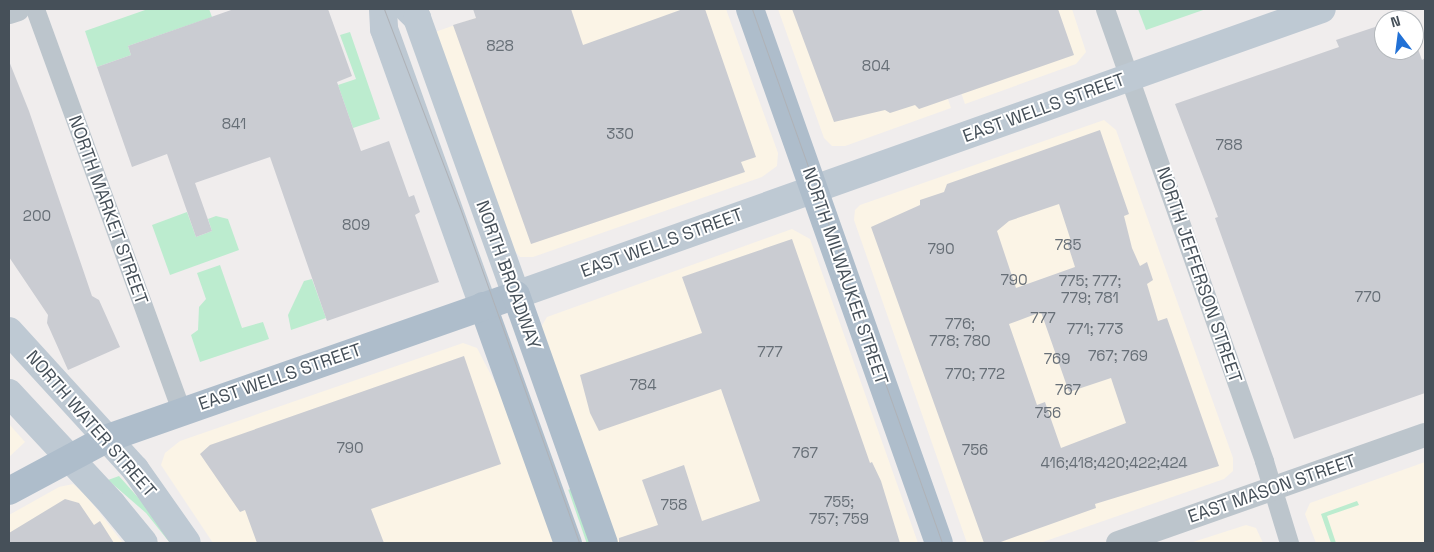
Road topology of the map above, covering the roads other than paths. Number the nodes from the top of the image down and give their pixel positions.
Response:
1 (18, 9) edge
2 (35, 9) edge
3 (383, 9) edge
4 (408, 9) edge
5 (750, 9) edge
6 (1105, 9) edge
7 (1322, 9) edge
8 (9, 12) edge
9 (1130, 78) junction
10 (814, 190) junction
11 (516, 295) junction
12 (484, 306) junction
13 (9, 331) edge
14 (9, 393) edge
15 (181, 411) junction
16 (1425, 435) edge
17 (108, 438) junction
18 (68, 457) junction
19 (1272, 489) junction
20 (9, 491) edge
21 (144, 543) edge
22 (187, 543) edge
23 (568, 543) edge
24 (604, 543) edge
25 (939, 543) edge
26 (1118, 543) edge
27 (1289, 543) edge

1 - 8 street
2 - 15 street, NORTH MARKET STREET
3 - 12 main road, NORTH BROADWAY
4 - 11 main road, NORTH BROADWAY
5 - 10 main road, NORTH MILWAUKEE STREET
6 - 9 street, NORTH JEFFERSON STREET
7 - 9 main road, EAST WELLS STREET
9 - 10 main road, EAST WELLS STREET
9 - 19 street, NORTH JEFFERSON STREET
10 - 11 main road, EAST WELLS STREET
10 - 25 main road, NORTH MILWAUKEE STREET
11 - 12 main road, EAST WELLS STREET
11 - 24 main road, NORTH BROADWAY
12 - 15 main road, EAST WELLS STREET
12 - 23 main road, NORTH BROADWAY
13 - 17 main road, NORTH WATER STREET
14 - 18 main road, NORTH WATER STREET
15 - 17 main road, EAST WELLS STREET
16 - 19 street, EAST MASON STREET
17 - 18 main road, EAST WELLS STREET
17 - 22 main road, NORTH WATER STREET
18 - 20 main road, EAST WELLS STREET
18 - 21 main road, NORTH WATER STREET
19 - 26 street, EAST MASON STREET
19 - 27 street, NORTH JEFFERSON STREET

